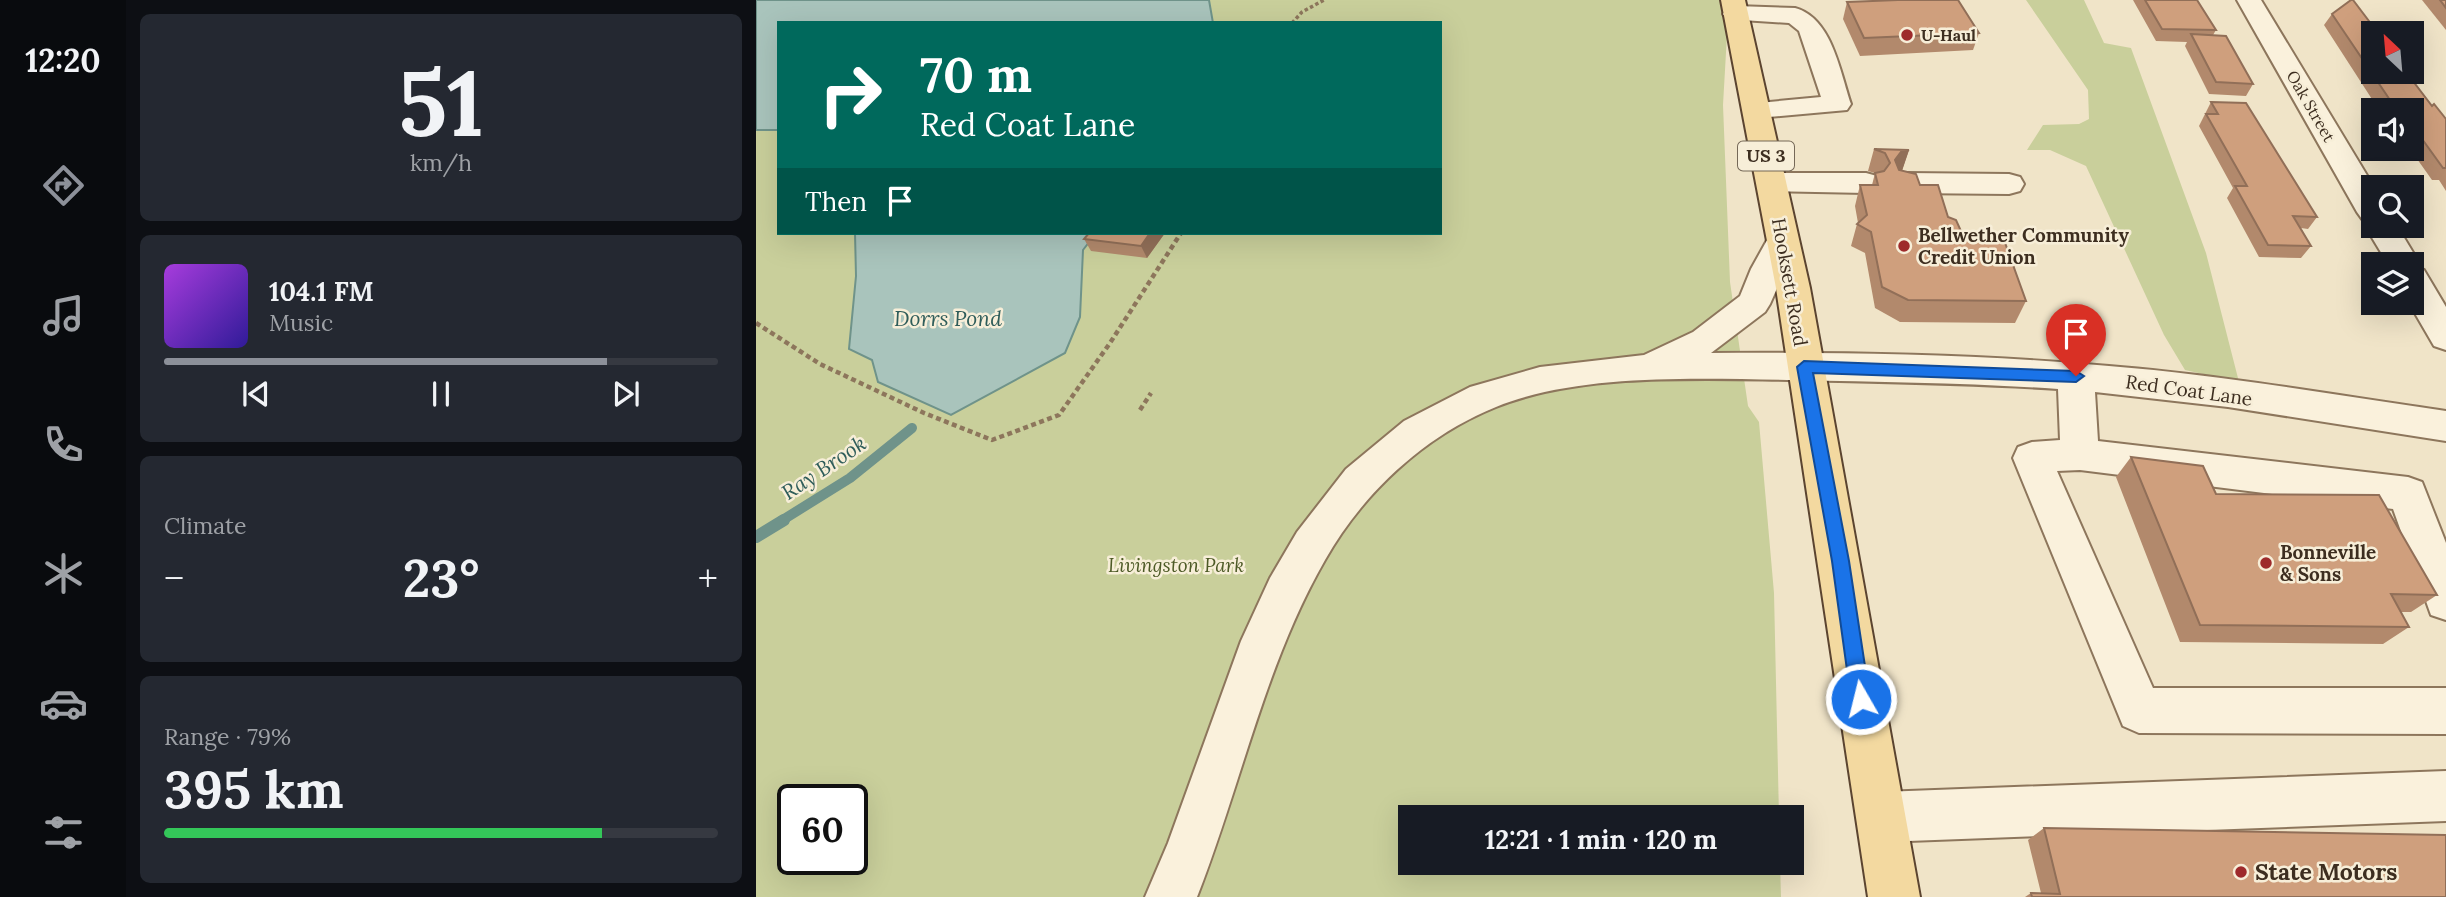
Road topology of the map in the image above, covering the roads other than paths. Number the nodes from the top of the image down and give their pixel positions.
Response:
1 (2249, 0) edge
2 (1735, 7) edge
3 (1758, 110) junction
4 (1771, 182) junction
5 (1866, 183) edge
6 (1906, 183) edge
7 (2010, 184) dead end
8 (2361, 191) edge
9 (1782, 241) junction
10 (2424, 299) edge
11 (2446, 337) edge
12 (1804, 367) junction
13 (1636, 369) junction
14 (2076, 376) junction
15 (2446, 426) edge
16 (2080, 454) junction
17 (2446, 601) edge
18 (2446, 711) edge
19 (2446, 796) edge
20 (1882, 817) junction
21 (1171, 897) edge
22 (1894, 897) edge

1 - 8 street, Oak Street
2 - 3 main road, Hooksett Road / US 3
2 - 3 street
3 - 4 main road, Hooksett Road / US 3
4 - 5 street
4 - 9 main road, Hooksett Road / US 3
6 - 7 street
9 - 12 main road, Hooksett Road / US 3
9 - 13 street
10 - 11 street
12 - 13 street, Red Coat Lane
12 - 14 street, Red Coat Lane
12 - 20 main road, Hooksett Road / US 3
13 - 21 street
14 - 15 street, Red Coat Lane
14 - 16 street
16 - 17 street
16 - 18 street
19 - 20 street
20 - 22 main road, Hooksett Road / US 3

